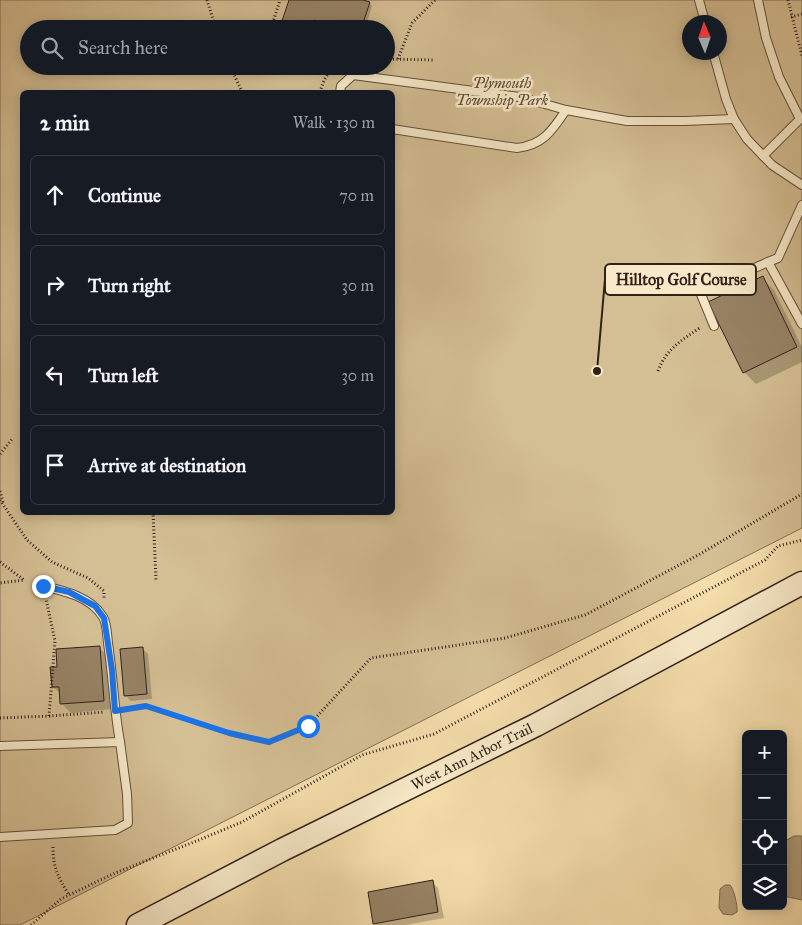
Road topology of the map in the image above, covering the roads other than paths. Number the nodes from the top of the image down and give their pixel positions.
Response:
1 (699, 0) edge
2 (758, 0) edge
3 (703, 15) edge
4 (715, 60) edge
5 (353, 75) edge
6 (353, 75) edge
7 (340, 90) edge
8 (566, 110) junction
9 (734, 118) junction
10 (395, 129) edge
11 (763, 156) junction
12 (802, 185) edge
13 (802, 205) edge
14 (768, 262) junction
15 (713, 323) road end
16 (802, 324) edge
17 (802, 582) edge
18 (43, 586) road end
19 (120, 742) junction
20 (0, 746) edge
21 (0, 837) edge
22 (138, 925) edge

1 - 3 lane
2 - 11 lane
4 - 9 lane
5 - 8 lane
6 - 7 lane
8 - 9 lane
8 - 10 lane
9 - 11 lane
11 - 12 lane
13 - 14 lane
14 - 15 lane
14 - 16 lane
17 - 22 street, West Ann Arbor Trail
18 - 19 lane
19 - 20 lane
19 - 21 lane

